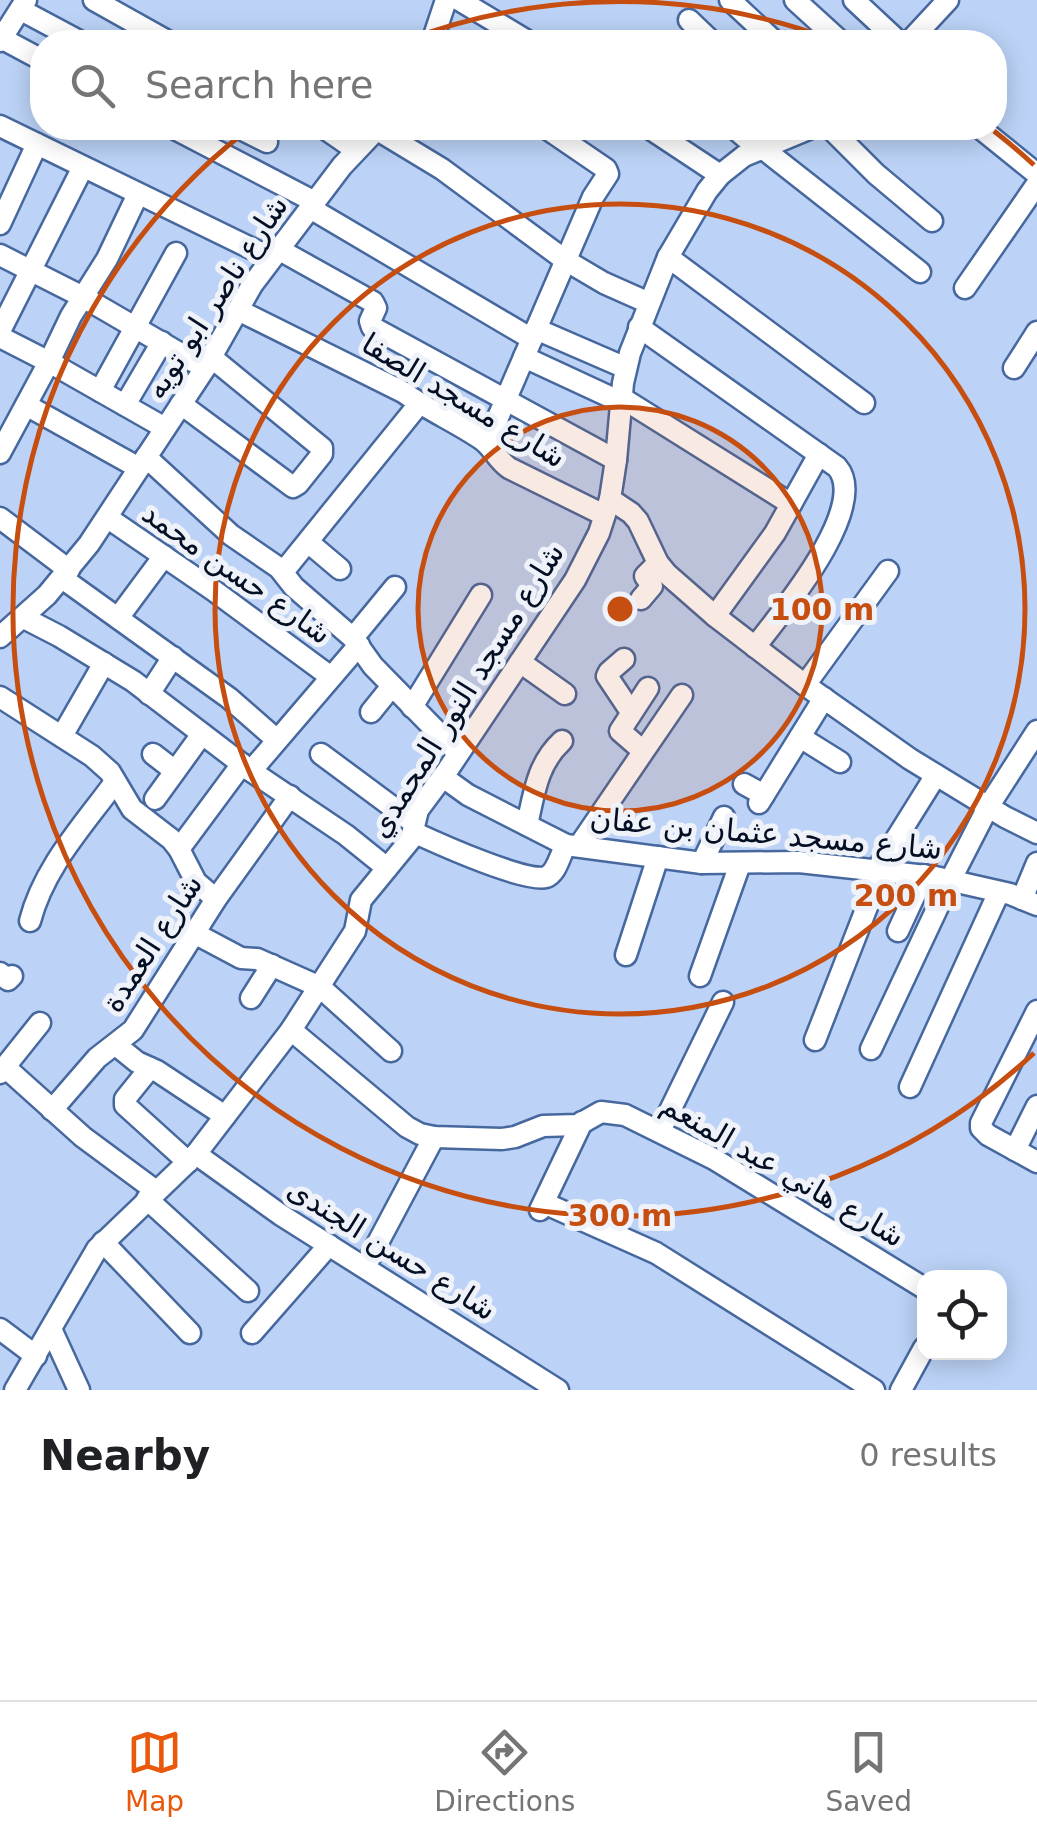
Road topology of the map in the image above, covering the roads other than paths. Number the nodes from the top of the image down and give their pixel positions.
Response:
1 (94, 0) edge
2 (446, 0) edge
3 (459, 0) edge
4 (730, 0) edge
5 (795, 0) edge
6 (854, 0) edge
7 (937, 4) edge
8 (23, 5) edge
9 (689, 20) dead end
10 (63, 30) edge
11 (148, 30) edge
12 (436, 30) edge
13 (509, 30) edge
14 (699, 30) edge
15 (763, 30) edge
16 (828, 30) edge
17 (886, 30) edge
18 (918, 30) edge
19 (1, 39) edge
20 (30, 54) edge
21 (0, 126) edge
22 (194, 140) edge
23 (263, 140) edge
24 (341, 140) edge
25 (366, 140) edge
26 (396, 140) edge
27 (564, 140) edge
28 (666, 140) edge
29 (749, 140) edge
30 (778, 140) edge
31 (842, 140) edge
32 (995, 140) edge
33 (267, 142) dead end
34 (37, 144) junction
35 (759, 148) junction
36 (356, 150) junction
37 (84, 166) junction
38 (1037, 174) edge
39 (720, 175) junction
40 (1037, 184) edge
41 (138, 194) junction
42 (312, 205) junction
43 (932, 221) dead end
44 (0, 224) edge
45 (176, 253) dead end
46 (275, 254) junction
47 (0, 255) edge
48 (668, 257) junction
49 (565, 260) junction
50 (32, 271) junction
51 (920, 272) dead end
52 (966, 288) dead end
53 (83, 297) junction
54 (649, 303) junction
55 (238, 310) junction
56 (136, 326) junction
57 (640, 327) junction
58 (1037, 332) edge
59 (0, 334) edge
60 (162, 342) junction
61 (531, 342) junction
62 (50, 362) junction
63 (208, 362) junction
64 (626, 368) junction
65 (1014, 368) dead end
66 (100, 391) junction
67 (506, 400) junction
68 (622, 400) junction
69 (864, 403) dead end
70 (181, 404) junction
71 (418, 404) junction
72 (26, 405) junction
73 (125, 405) junction
74 (165, 428) junction
75 (487, 444) junction
76 (0, 452) edge
77 (819, 454) junction
78 (616, 460) junction
79 (143, 462) junction
80 (792, 504) junction
81 (607, 507) junction
82 (0, 518) edge
83 (108, 518) junction
84 (308, 542) junction
85 (164, 556) junction
86 (658, 563) junction
87 (340, 569) dead end
88 (888, 571) dead end
89 (283, 572) junction
90 (66, 574) junction
91 (394, 587) dead end
92 (481, 595) dead end
93 (641, 599) dead end
94 (715, 616) junction
95 (24, 618) junction
96 (118, 618) junction
97 (0, 637) edge
98 (356, 642) junction
99 (755, 647) junction
100 (174, 657) junction
101 (624, 659) dead end
102 (520, 662) junction
103 (104, 663) junction
104 (332, 677) junction
105 (805, 685) junction
106 (392, 686) junction
107 (648, 688) dead end
108 (149, 694) junction
109 (565, 694) dead end
110 (682, 696) dead end
111 (0, 697) edge
112 (824, 698) junction
113 (412, 707) junction
114 (370, 712) dead end
115 (632, 712) junction
116 (1037, 731) edge
117 (202, 734) junction
118 (62, 736) junction
119 (800, 737) junction
120 (278, 740) junction
121 (562, 741) dead end
122 (643, 751) junction
123 (458, 753) junction
124 (153, 754) dead end
125 (321, 754) dead end
126 (840, 762) dead end
127 (247, 768) junction
128 (175, 771) junction
129 (936, 775) junction
130 (443, 777) junction
131 (115, 782) junction
132 (744, 784) dead end
133 (290, 796) junction
134 (155, 798) dead end
135 (988, 807) junction
136 (724, 817) dead end
137 (527, 825) junction
138 (414, 828) junction
139 (1037, 832) edge
140 (573, 845) junction
141 (179, 849) junction
142 (658, 858) junction
143 (702, 863) junction
144 (740, 864) junction
145 (1037, 864) edge
146 (387, 868) junction
147 (879, 871) junction
148 (924, 875) junction
149 (950, 879) junction
150 (999, 892) junction
151 (216, 899) junction
152 (1029, 902) edge
153 (30, 921) dead end
154 (898, 931) dead end
155 (194, 933) junction
156 (626, 956) dead end
157 (272, 966) junction
158 (700, 976) dead end
159 (320, 987) junction
160 (252, 998) dead end
161 (724, 1002) dead end
162 (1037, 1011) edge
163 (40, 1023) dead end
164 (291, 1030) junction
165 (815, 1040) dead end
166 (116, 1045) junction
167 (870, 1049) dead end
168 (391, 1051) dead end
169 (150, 1068) junction
170 (2, 1070) edge
171 (910, 1087) dead end
172 (1037, 1106) edge
173 (52, 1110) junction
174 (225, 1116) junction
175 (582, 1122) junction
176 (660, 1131) junction
177 (434, 1137) junction
178 (1014, 1150) junction
179 (192, 1158) junction
180 (1037, 1162) edge
181 (152, 1195) junction
182 (103, 1242) junction
183 (329, 1245) junction
184 (364, 1267) junction
185 (917, 1284) edge
186 (248, 1291) dead end
187 (0, 1329) edge
188 (51, 1329) junction
189 (190, 1333) dead end
190 (252, 1334) dead end
191 (36, 1356) junction
192 (917, 1360) edge
193 (15, 1390) edge
194 (79, 1390) edge
195 (558, 1390) edge
196 (874, 1390) edge
197 (901, 1390) edge

1 - 11 street
2 - 12 street
3 - 13 street
4 - 15 street
5 - 16 street
6 - 17 street
7 - 18 street
8 - 10 street
8 - 19 street
9 - 14 street
19 - 20 street
21 - 34 street
22 - 42 street
23 - 33 street
24 - 36 street
25 - 36 street, شارع ناصر ابو تويه
26 - 49 street
27 - 49 street
28 - 39 street
29 - 35 street
30 - 35 street, شارع مسجد النور المحمدي
31 - 43 street
32 - 38 street
34 - 37 street
34 - 44 street
35 - 39 street, شارع مسجد النور المحمدي
35 - 51 street
36 - 42 street, شارع ناصر ابو تويه
37 - 41 street
37 - 50 street
39 - 48 street, شارع مسجد النور المحمدي
40 - 52 street
41 - 46 street
41 - 53 street
42 - 46 street, شارع ناصر ابو تويه
42 - 61 street
45 - 56 street
46 - 55 street, شارع ناصر ابو تويه
46 - 67 street
47 - 50 street
48 - 54 street, شارع مسجد النور المحمدي
48 - 69 street
49 - 54 street
49 - 61 street
50 - 53 street
50 - 59 street
53 - 56 street
53 - 62 street
54 - 57 street, شارع مسجد النور المحمدي
55 - 63 street, شارع ناصر ابو تويه
55 - 71 street, شارع مسجد الصفا
56 - 60 street
56 - 66 street
57 - 64 street, شارع مسجد النور المحمدي
57 - 77 street
58 - 65 street
59 - 62 street
60 - 63 street
60 - 73 street
61 - 64 street
61 - 67 street
61 - 68 street
62 - 66 street
62 - 72 street
63 - 70 street, شارع ناصر ابو تويه
63 - 70 street
64 - 68 street, شارع مسجد النور المحمدي
66 - 73 street
67 - 75 street
67 - 78 street
68 - 78 street, شارع مسجد النور المحمدي
68 - 80 street
70 - 74 street, شارع ناصر ابو تويه
71 - 75 street, شارع مسجد الصفا
71 - 84 street
72 - 76 street
72 - 79 street
73 - 74 street
74 - 79 street, شارع ناصر ابو تويه
75 - 81 street, شارع مسجد الصفا
77 - 80 street
77 - 99 street
78 - 81 street, شارع مسجد النور المحمدي
79 - 83 street, شارع ناصر ابو تويه
79 - 89 street
80 - 94 street
81 - 86 street, شارع مسجد الصفا
81 - 102 street, شارع مسجد النور المحمدي
82 - 90 street
83 - 85 street, شارع حسن محمد
83 - 90 street, شارع ناصر ابو تويه
84 - 87 street
84 - 89 street
85 - 96 street
85 - 104 street, شارع حسن محمد
86 - 93 street
86 - 94 street, شارع مسجد الصفا
88 - 105 street
89 - 98 street
90 - 95 street, شارع ناصر ابو تويه
90 - 96 street
91 - 98 street
92 - 113 street
94 - 99 street, شارع مسجد الصفا
95 - 97 street, شارع ناصر ابو تويه
95 - 103 street
96 - 100 street
98 - 104 street
98 - 106 street
99 - 105 street, شارع مسجد الصفا
100 - 108 street
100 - 120 street
101 - 115 street
102 - 109 street
102 - 123 street, شارع مسجد النور المحمدي
103 - 108 street
103 - 118 street
104 - 120 street
105 - 112 street, شارع مسجد الصفا
106 - 113 street
106 - 114 street
107 - 115 street
108 - 117 street
110 - 122 street
111 - 118 street
112 - 119 street
112 - 129 street, شارع مسجد الصفا
113 - 123 street
115 - 122 street
116 - 135 street
117 - 127 street
117 - 128 street
118 - 131 street
119 - 126 street
119 - 132 street
120 - 127 street
121 - 137 street
122 - 140 street
123 - 130 street, شارع مسجد النور المحمدي
124 - 128 street
125 - 138 street
127 - 133 street
127 - 141 street
128 - 134 street
129 - 135 street, شارع مسجد الصفا
129 - 147 street
130 - 137 street, شارع مسجد عثمان بن عفان
130 - 138 street, شارع مسجد النور المحمدي
131 - 141 street
131 - 153 street
133 - 146 street
133 - 151 street, شارع العمدة
135 - 139 street, شارع مسجد الصفا
135 - 149 street
136 - 143 street
137 - 140 street, شارع مسجد عثمان بن عفان
138 - 140 street
138 - 146 street, شارع مسجد النور المحمدي
140 - 142 street, شارع مسجد عثمان بن عفان
141 - 151 street
142 - 143 street, شارع مسجد عثمان بن عفان
142 - 156 street
143 - 144 street, شارع مسجد عثمان بن عفان
144 - 147 street, شارع مسجد عثمان بن عفان
144 - 158 street
145 - 152 street
146 - 159 street, شارع مسجد النور المحمدي
147 - 148 street, شارع مسجد عثمان بن عفان
147 - 165 street
148 - 149 street, شارع مسجد عثمان بن عفان
148 - 154 street
149 - 150 street, شارع مسجد عثمان بن عفان
149 - 167 street
150 - 152 street, شارع مسجد عثمان بن عفان
150 - 171 street
151 - 155 street, شارع العمدة
155 - 157 street
155 - 166 street, شارع العمدة
157 - 159 street
157 - 160 street
159 - 164 street, شارع مسجد النور المحمدي
159 - 168 street
161 - 176 street
162 - 178 street
163 - 170 street
164 - 174 street, شارع مسجد النور المحمدي
164 - 177 street, شارع هاني عبد المنعم
166 - 169 street
166 - 173 street, شارع العمدة
169 - 174 street
169 - 179 street, شارع حسن الجندى
170 - 173 street
172 - 178 street
173 - 181 street
174 - 179 street, شارع مسجد النور المحمدي
175 - 176 street, شارع هاني عبد المنعم
175 - 177 street, شارع هاني عبد المنعم
175 - 196 street
176 - 185 street, شارع هاني عبد المنعم
177 - 184 street
178 - 180 street
179 - 181 street, شارع مسجد النور المحمدي
179 - 183 street, شارع حسن الجندى
181 - 182 street, شارع مسجد النور المحمدي
181 - 186 street
182 - 188 street, شارع مسجد النور المحمدي
182 - 189 street
183 - 184 street, شارع حسن الجندى
183 - 190 street
184 - 195 street, شارع حسن الجندى
187 - 191 street
188 - 191 street, شارع مسجد النور المحمدي
188 - 194 street
191 - 193 street, شارع مسجد النور المحمدي
192 - 197 street

